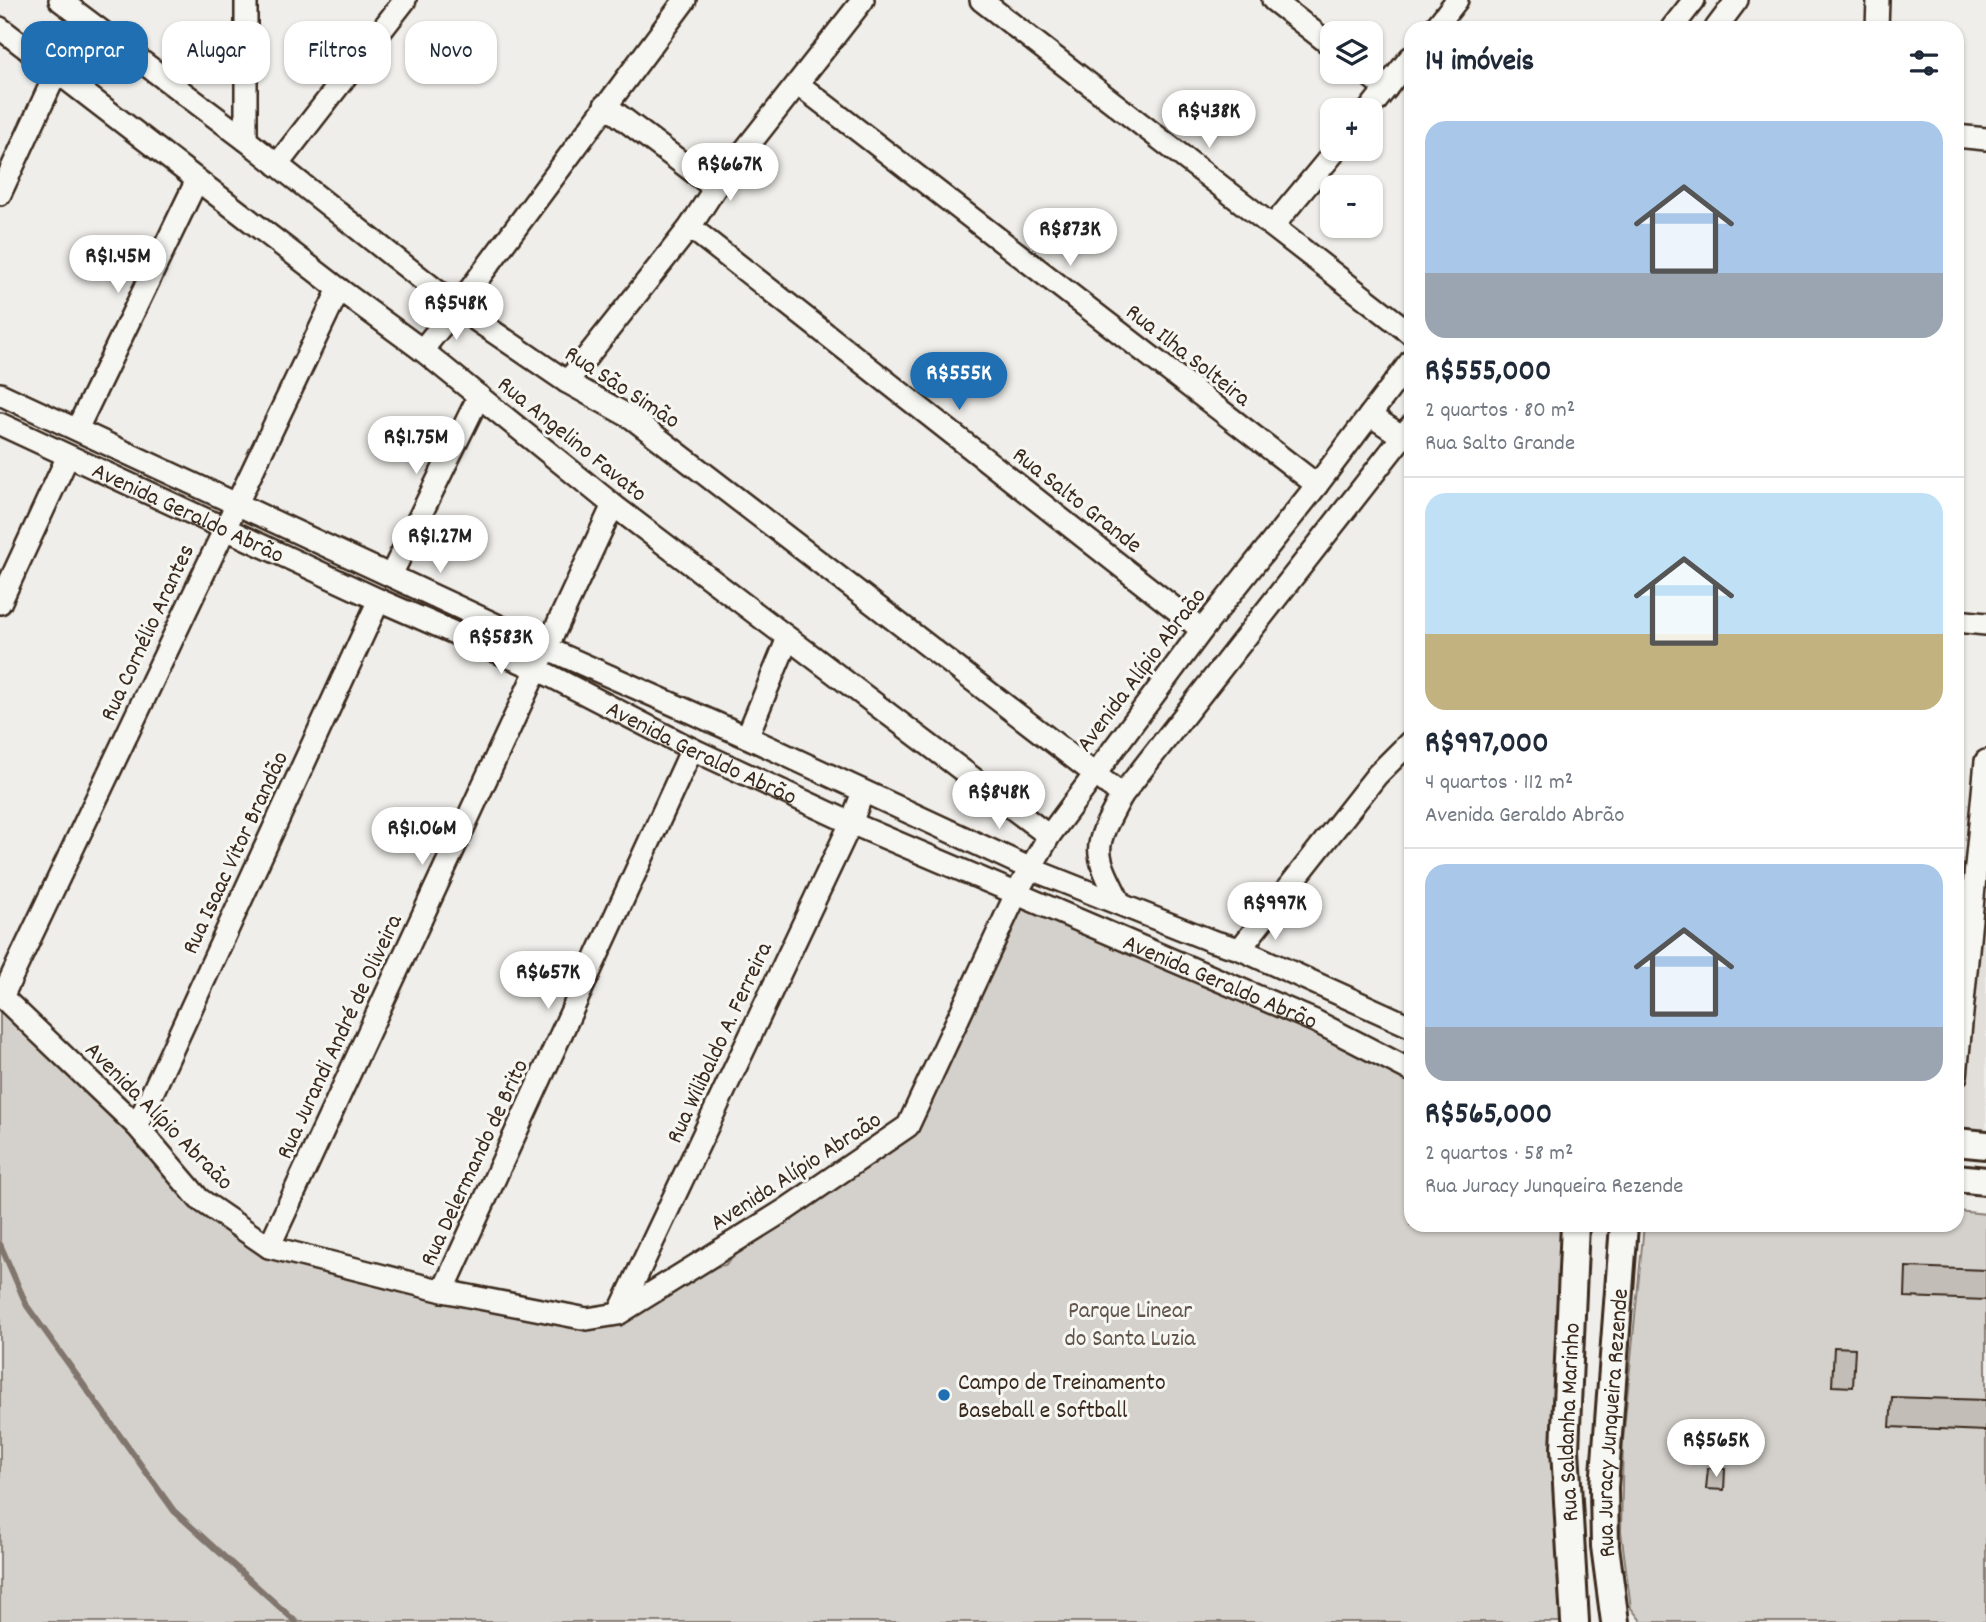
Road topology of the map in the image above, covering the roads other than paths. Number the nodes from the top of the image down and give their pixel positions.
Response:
1 (60, 0) edge
2 (246, 0) edge
3 (405, 0) edge
4 (685, 0) edge
5 (863, 0) edge
6 (981, 0) edge
7 (1273, 0) edge
8 (1457, 0) edge
9 (1695, 0) edge
10 (1737, 0) edge
11 (1878, 0) edge
12 (87, 21) edge
13 (1440, 21) edge
14 (1678, 21) edge
15 (1721, 21) edge
16 (1877, 21) edge
17 (0, 27) edge
18 (1320, 37) edge
19 (21, 43) edge
20 (1404, 66) edge
21 (148, 67) edge
22 (51, 84) edge
23 (74, 84) edge
24 (797, 84) junction
25 (1380, 84) edge
26 (1386, 89) junction
27 (1378, 98) edge
28 (606, 105) junction
29 (1964, 137) edge
30 (1986, 139) edge
31 (246, 140) junction
32 (1327, 161) edge
33 (277, 165) junction
34 (197, 180) junction
35 (715, 188) junction
36 (0, 194) edge
37 (1273, 226) junction
38 (690, 227) junction
39 (339, 289) junction
40 (457, 307) junction
41 (1404, 328) edge
42 (422, 350) junction
43 (1404, 370) edge
44 (567, 382) junction
45 (0, 394) edge
46 (479, 396) junction
47 (1370, 415) junction
48 (0, 424) edge
49 (77, 429) junction
50 (1404, 432) edge
51 (1404, 439) edge
52 (68, 456) junction
53 (1317, 485) junction
54 (236, 505) junction
55 (613, 505) junction
56 (225, 527) junction
57 (391, 575) junction
58 (379, 600) junction
59 (0, 603) edge
60 (1964, 622) edge
61 (1986, 624) edge
62 (1202, 630) junction
63 (788, 638) junction
64 (546, 648) junction
65 (537, 669) junction
66 (747, 737) junction
67 (1404, 748) edge
68 (692, 749) junction
69 (1986, 761) edge
70 (1094, 774) junction
71 (863, 792) junction
72 (1122, 795) junction
73 (852, 823) junction
74 (1049, 836) junction
75 (1031, 869) junction
76 (1017, 892) junction
77 (1120, 903) junction
78 (1240, 949) junction
79 (1330, 991) junction
80 (1964, 992) edge
81 (1, 996) edge
82 (1315, 1021) junction
83 (1404, 1023) edge
84 (1404, 1067) edge
85 (137, 1126) junction
86 (1964, 1143) edge
87 (1986, 1145) edge
88 (1964, 1179) edge
89 (1986, 1181) edge
90 (1575, 1232) edge
91 (1623, 1232) edge
92 (269, 1247) junction
93 (443, 1292) junction
94 (618, 1314) junction
95 (1575, 1622) edge
96 (1615, 1622) edge

1 - 12 street, Rua São Simão
2 - 31 street
3 - 33 street
4 - 28 street
5 - 24 street
6 - 37 street
7 - 18 street
8 - 13 street
9 - 14 street
10 - 15 street
11 - 16 street
17 - 19 street, Rua Angelino Favato
20 - 26 street
21 - 31 street, Rua São Simão
22 - 36 street
23 - 34 street, Rua Angelino Favato
24 - 35 street
24 - 53 street, Rua Ilha Solteira
25 - 26 street
26 - 27 street
28 - 35 street
28 - 40 street
29 - 30 street
31 - 33 street, Rua São Simão
32 - 37 street
33 - 40 street, Rua São Simão
34 - 39 street, Rua Angelino Favato
34 - 49 street
35 - 38 street
37 - 41 street
38 - 44 street
38 - 62 street, Rua Salto Grande
39 - 42 street, Rua Angelino Favato
39 - 54 street, Rua Cornélio Arantes
40 - 42 street
40 - 44 street, Rua São Simão
42 - 46 street, Rua Angelino Favato
43 - 47 street, Avenida Alípio Abraão
44 - 70 street, Rua São Simão
45 - 49 street, Avenida Geraldo Abrão
46 - 55 street, Rua Angelino Favato
46 - 57 street
47 - 50 street
47 - 53 street, Avenida Alípio Abraão
48 - 52 street, Avenida Geraldo Abrão
49 - 54 street, Avenida Geraldo Abrão
51 - 72 street
52 - 56 street, Avenida Geraldo Abrão
52 - 59 street
53 - 62 street, Avenida Alípio Abraão
54 - 56 street, Rua Cornélio Arantes
54 - 57 street, Avenida Geraldo Abrão
55 - 63 street, Rua Angelino Favato
55 - 64 street, Rua Jurandi André de Oliveira
56 - 58 street, Avenida Geraldo Abrão
56 - 81 street, Rua Cornélio Arantes
57 - 64 street, Avenida Geraldo Abrão
58 - 65 street, Avenida Geraldo Abrão
58 - 85 street, Rua Isaac Vitor Brandão
60 - 61 street
62 - 70 street, Avenida Alípio Abraão
63 - 66 street
63 - 74 street, Rua Angelino Favato
64 - 65 street, Rua Jurandi André de Oliveira
64 - 66 street, Avenida Geraldo Abrão
65 - 68 street, Avenida Geraldo Abrão
65 - 92 street, Rua Jurandi André de Oliveira
66 - 71 street, Avenida Geraldo Abrão
67 - 78 street
68 - 73 street, Avenida Geraldo Abrão
68 - 93 street, Rua Delermando de Brito
69 - 80 street
70 - 72 street, Rua São Simão
70 - 74 street, Avenida Alípio Abraão
71 - 73 street, Rua Wilibaldo A. Ferreira
71 - 75 street, Avenida Geraldo Abrão
72 - 77 street
73 - 76 street, Avenida Geraldo Abrão
73 - 94 street, Rua Wilibaldo A. Ferreira
74 - 75 street, Avenida Alípio Abraão
75 - 76 street, Avenida Alípio Abraão
75 - 77 street, Avenida Geraldo Abrão
76 - 82 street, Avenida Geraldo Abrão
76 - 94 street, Avenida Alípio Abraão
77 - 78 street, Avenida Geraldo Abrão
78 - 79 street, Avenida Geraldo Abrão
79 - 82 street
79 - 83 street, Avenida Geraldo Abrão
81 - 85 street, Avenida Alípio Abraão
82 - 84 street, Avenida Geraldo Abrão
85 - 92 street, Avenida Alípio Abraão
86 - 87 main road
88 - 89 main road
90 - 95 main road, Rua Saldanha Marinho
91 - 96 main road, Rua Juracy Junqueira Rezende
92 - 93 street, Avenida Alípio Abraão
93 - 94 street, Avenida Alípio Abraão

